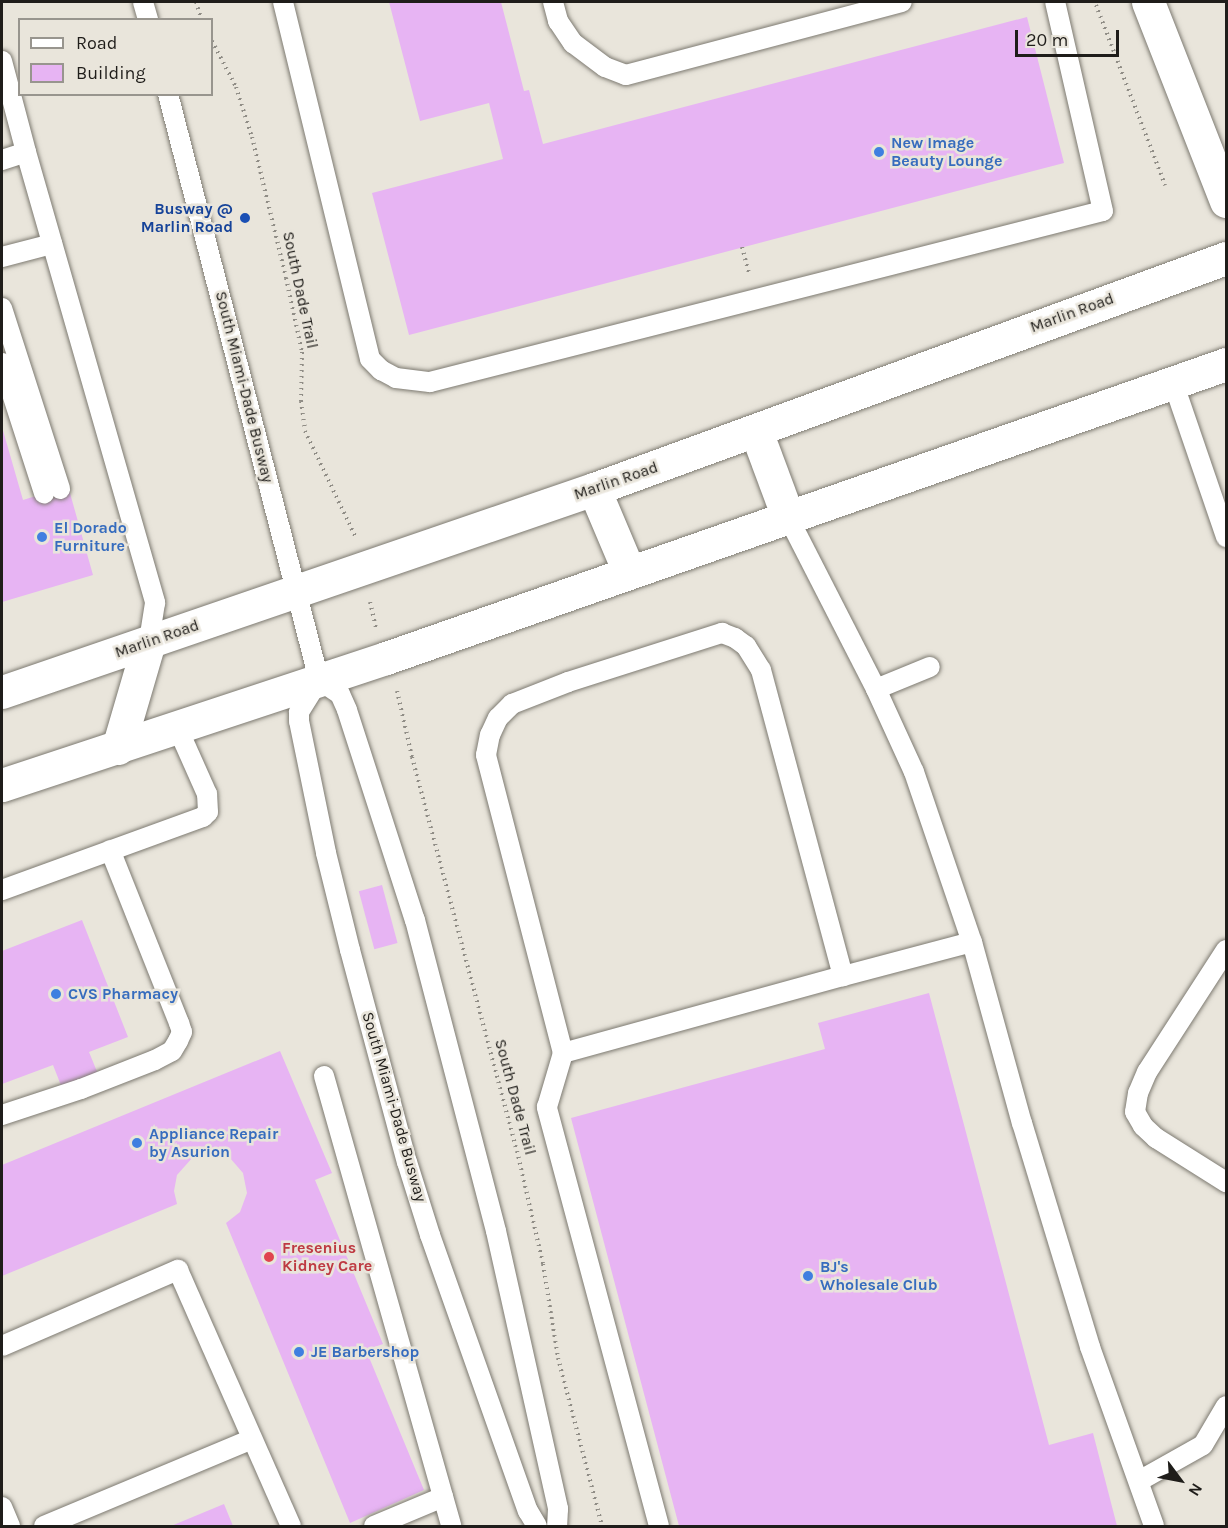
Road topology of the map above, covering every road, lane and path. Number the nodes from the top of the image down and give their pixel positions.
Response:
1 (143, 2) edge
2 (196, 2) edge
3 (283, 2) edge
4 (553, 2) edge
5 (902, 2) edge
6 (1055, 2) edge
7 (1148, 2) edge
8 (1096, 5) dead end
9 (147, 18) edge
10 (201, 18) edge
11 (213, 43) edge
12 (2, 61) edge
13 (169, 96) edge
14 (27, 152) junction
15 (2, 160) edge
16 (1165, 185) dead end
17 (1227, 201) edge
18 (52, 244) junction
19 (2, 256) edge
20 (1227, 258) edge
21 (2, 308) edge
22 (2, 363) edge
23 (1227, 364) edge
24 (1173, 382) junction
25 (756, 431) junction
26 (594, 489) junction
27 (788, 516) junction
28 (1227, 537) edge
29 (357, 542) dead end
30 (629, 572) junction
31 (297, 593) junction
32 (369, 598) dead end
33 (380, 638) dead end
34 (149, 642) junction
35 (930, 668) dead end
36 (319, 680) junction
37 (394, 683) dead end
38 (876, 689) junction
39 (2, 692) edge
40 (178, 729) junction
41 (118, 748) junction
42 (2, 785) edge
43 (110, 850) junction
44 (2, 890) edge
45 (972, 942) junction
46 (1227, 950) edge
47 (843, 976) junction
48 (563, 1053) junction
49 (324, 1076) dead end
50 (2, 1115) edge
51 (523, 1176) junction
52 (515, 1179) dead end
53 (1227, 1182) edge
54 (2, 1346) edge
55 (1227, 1406) edge
56 (252, 1439) junction
57 (1139, 1481) junction
58 (443, 1497) junction
59 (2, 1507) edge
60 (10, 1527) edge
61 (44, 1527) edge
62 (291, 1527) edge
63 (374, 1527) edge
64 (451, 1527) edge
65 (537, 1527) edge
66 (557, 1527) edge
67 (602, 1527) edge
68 (659, 1527) edge
69 (1154, 1527) edge

1 - 9 lane
2 - 10 path
3 - 6 lane
4 - 5 lane
7 - 17 street
8 - 16 path
11 - 29 path, South Dade Trail
12 - 14 lane
13 - 31 lane, South Miami-Dade Busway
14 - 15 lane
14 - 18 lane
18 - 19 lane
18 - 34 lane
20 - 25 street, Marlin Road
21 - 22 lane
23 - 24 street
24 - 27 street
24 - 28 lane
25 - 26 street, Marlin Road
25 - 27 street
26 - 30 street
26 - 31 street, Marlin Road
27 - 30 street
27 - 38 lane
30 - 36 street
31 - 34 street, Marlin Road
31 - 36 lane, South Miami-Dade Busway
32 - 33 path
34 - 39 street, Marlin Road
34 - 41 street
35 - 38 lane
36 - 40 street
36 - 65 lane, South Miami-Dade Busway
36 - 66 lane
37 - 51 path, South Dade Trail
38 - 45 lane
40 - 41 street
40 - 43 lane
41 - 42 street
43 - 44 lane
43 - 50 lane
45 - 47 lane
45 - 57 lane
46 - 53 lane
47 - 48 lane
47 - 48 lane
48 - 68 lane
49 - 58 lane
51 - 52 path
51 - 67 path, South Dade Trail
54 - 56 lane
55 - 57 lane
56 - 61 lane
56 - 62 lane
57 - 69 lane
58 - 63 lane
58 - 64 lane
59 - 60 lane

